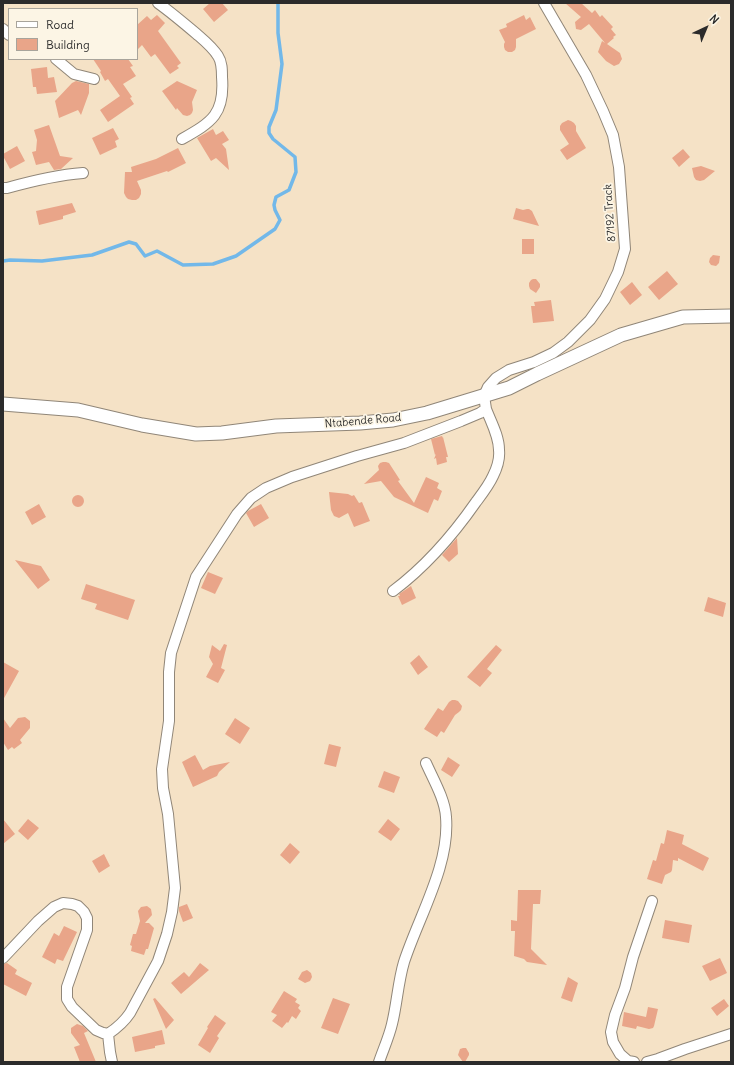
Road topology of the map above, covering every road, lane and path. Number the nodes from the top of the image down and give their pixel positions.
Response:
1 (158, 3) edge
2 (544, 3) edge
3 (57, 60) edge
4 (94, 79) dead end
5 (182, 138) dead end
6 (83, 172) dead end
7 (3, 188) edge
8 (731, 316) edge
9 (484, 396) junction
10 (3, 404) edge
11 (486, 409) junction
12 (393, 591) dead end
13 (426, 763) dead end
14 (652, 901) dead end
15 (3, 958) edge
16 (108, 1034) junction
17 (731, 1034) edge
18 (112, 1062) edge
19 (379, 1062) edge
20 (634, 1062) edge
21 (647, 1062) edge

1 - 5 street
2 - 9 street, 87192 Track
3 - 4 street
6 - 7 street
8 - 9 street, Ntabende Road
9 - 10 street, Ntabende Road
9 - 11 street
11 - 12 street
11 - 16 street
13 - 19 street
14 - 20 street
15 - 16 street
16 - 18 street
17 - 21 street

